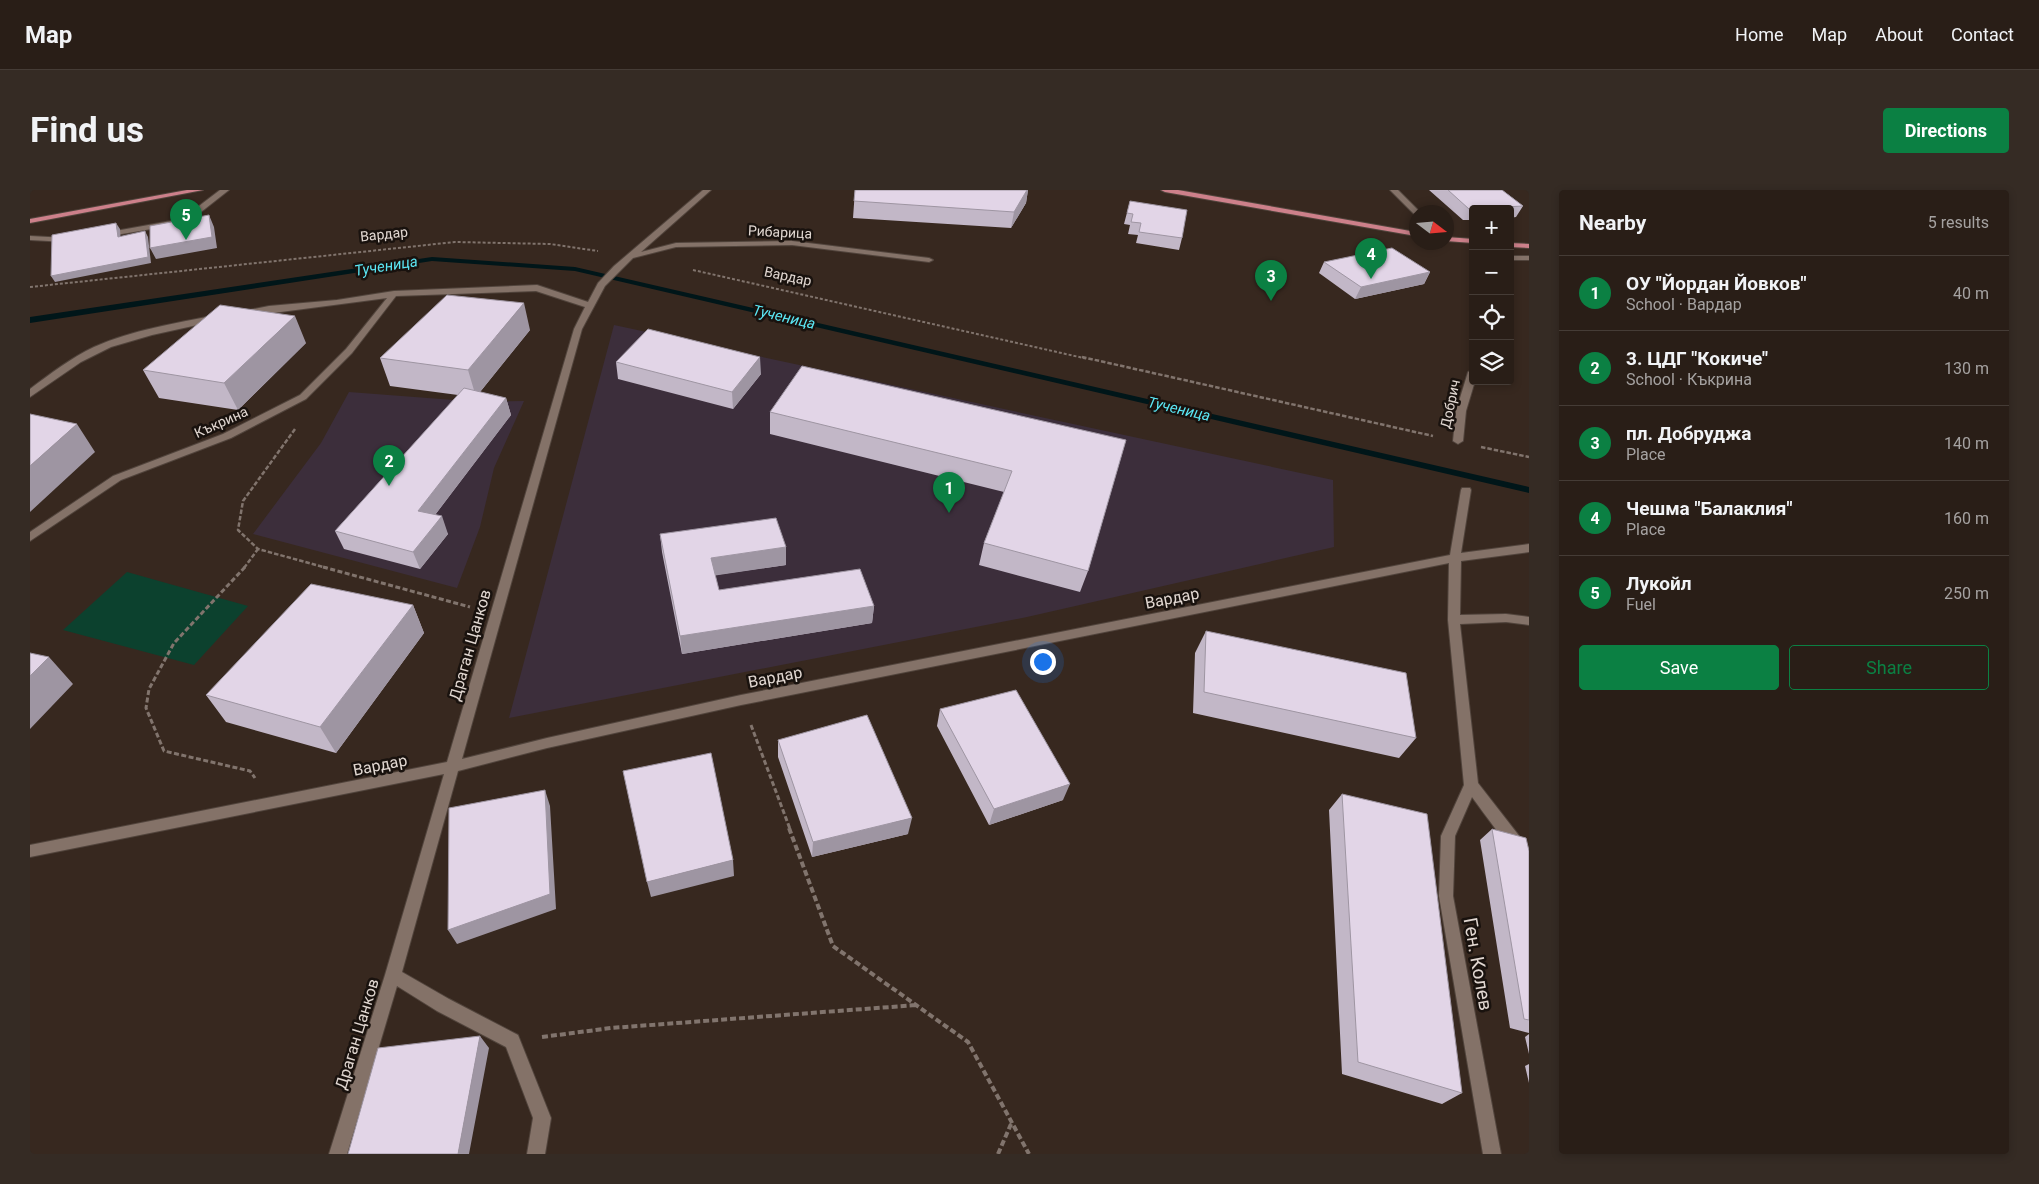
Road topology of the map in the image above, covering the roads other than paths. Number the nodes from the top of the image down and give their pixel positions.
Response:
1 (199, 190) edge
2 (225, 190) edge
3 (707, 190) edge
4 (1166, 190) edge
5 (1394, 190) edge
6 (1410, 205) edge
7 (30, 221) edge
8 (1409, 233) edge
9 (96, 237) edge
10 (30, 238) edge
11 (76, 240) edge
12 (1454, 240) edge
13 (1469, 241) edge
14 (1514, 245) edge
15 (1529, 246) edge
16 (631, 256) junction
17 (1514, 258) edge
18 (1529, 258) edge
19 (929, 260) dead end
20 (394, 294) junction
21 (590, 306) junction
22 (1469, 385) edge
23 (30, 394) edge
24 (1458, 442) road end
25 (1466, 490) dead end
26 (30, 536) edge
27 (1529, 548) edge
28 (1456, 558) junction
29 (1454, 620) junction
30 (1529, 621) edge
31 (452, 768) junction
32 (1471, 785) junction
33 (30, 852) edge
34 (1529, 863) edge
35 (393, 975) junction
36 (338, 1154) edge
37 (536, 1154) edge
38 (1492, 1154) edge

1 - 7 main road
2 - 9 street
3 - 16 street, Драган Цанков
4 - 8 main road
5 - 6 street
10 - 11 street
12 - 13 main road
14 - 15 main road
16 - 19 street, Рибарица
16 - 21 street, Драган Цанков
17 - 18 street
20 - 21 street
20 - 23 street
20 - 26 street, Къкрина
21 - 31 street, Драган Цанков
22 - 24 street, Добрич
25 - 28 street
27 - 28 street, Вардар
28 - 29 street
28 - 31 street, Вардар
29 - 30 street
29 - 32 street
31 - 33 street, Вардар
31 - 35 street, Драган Цанков
32 - 34 street
32 - 38 street, Ген. Колев
35 - 36 street, Драган Цанков
35 - 37 street

